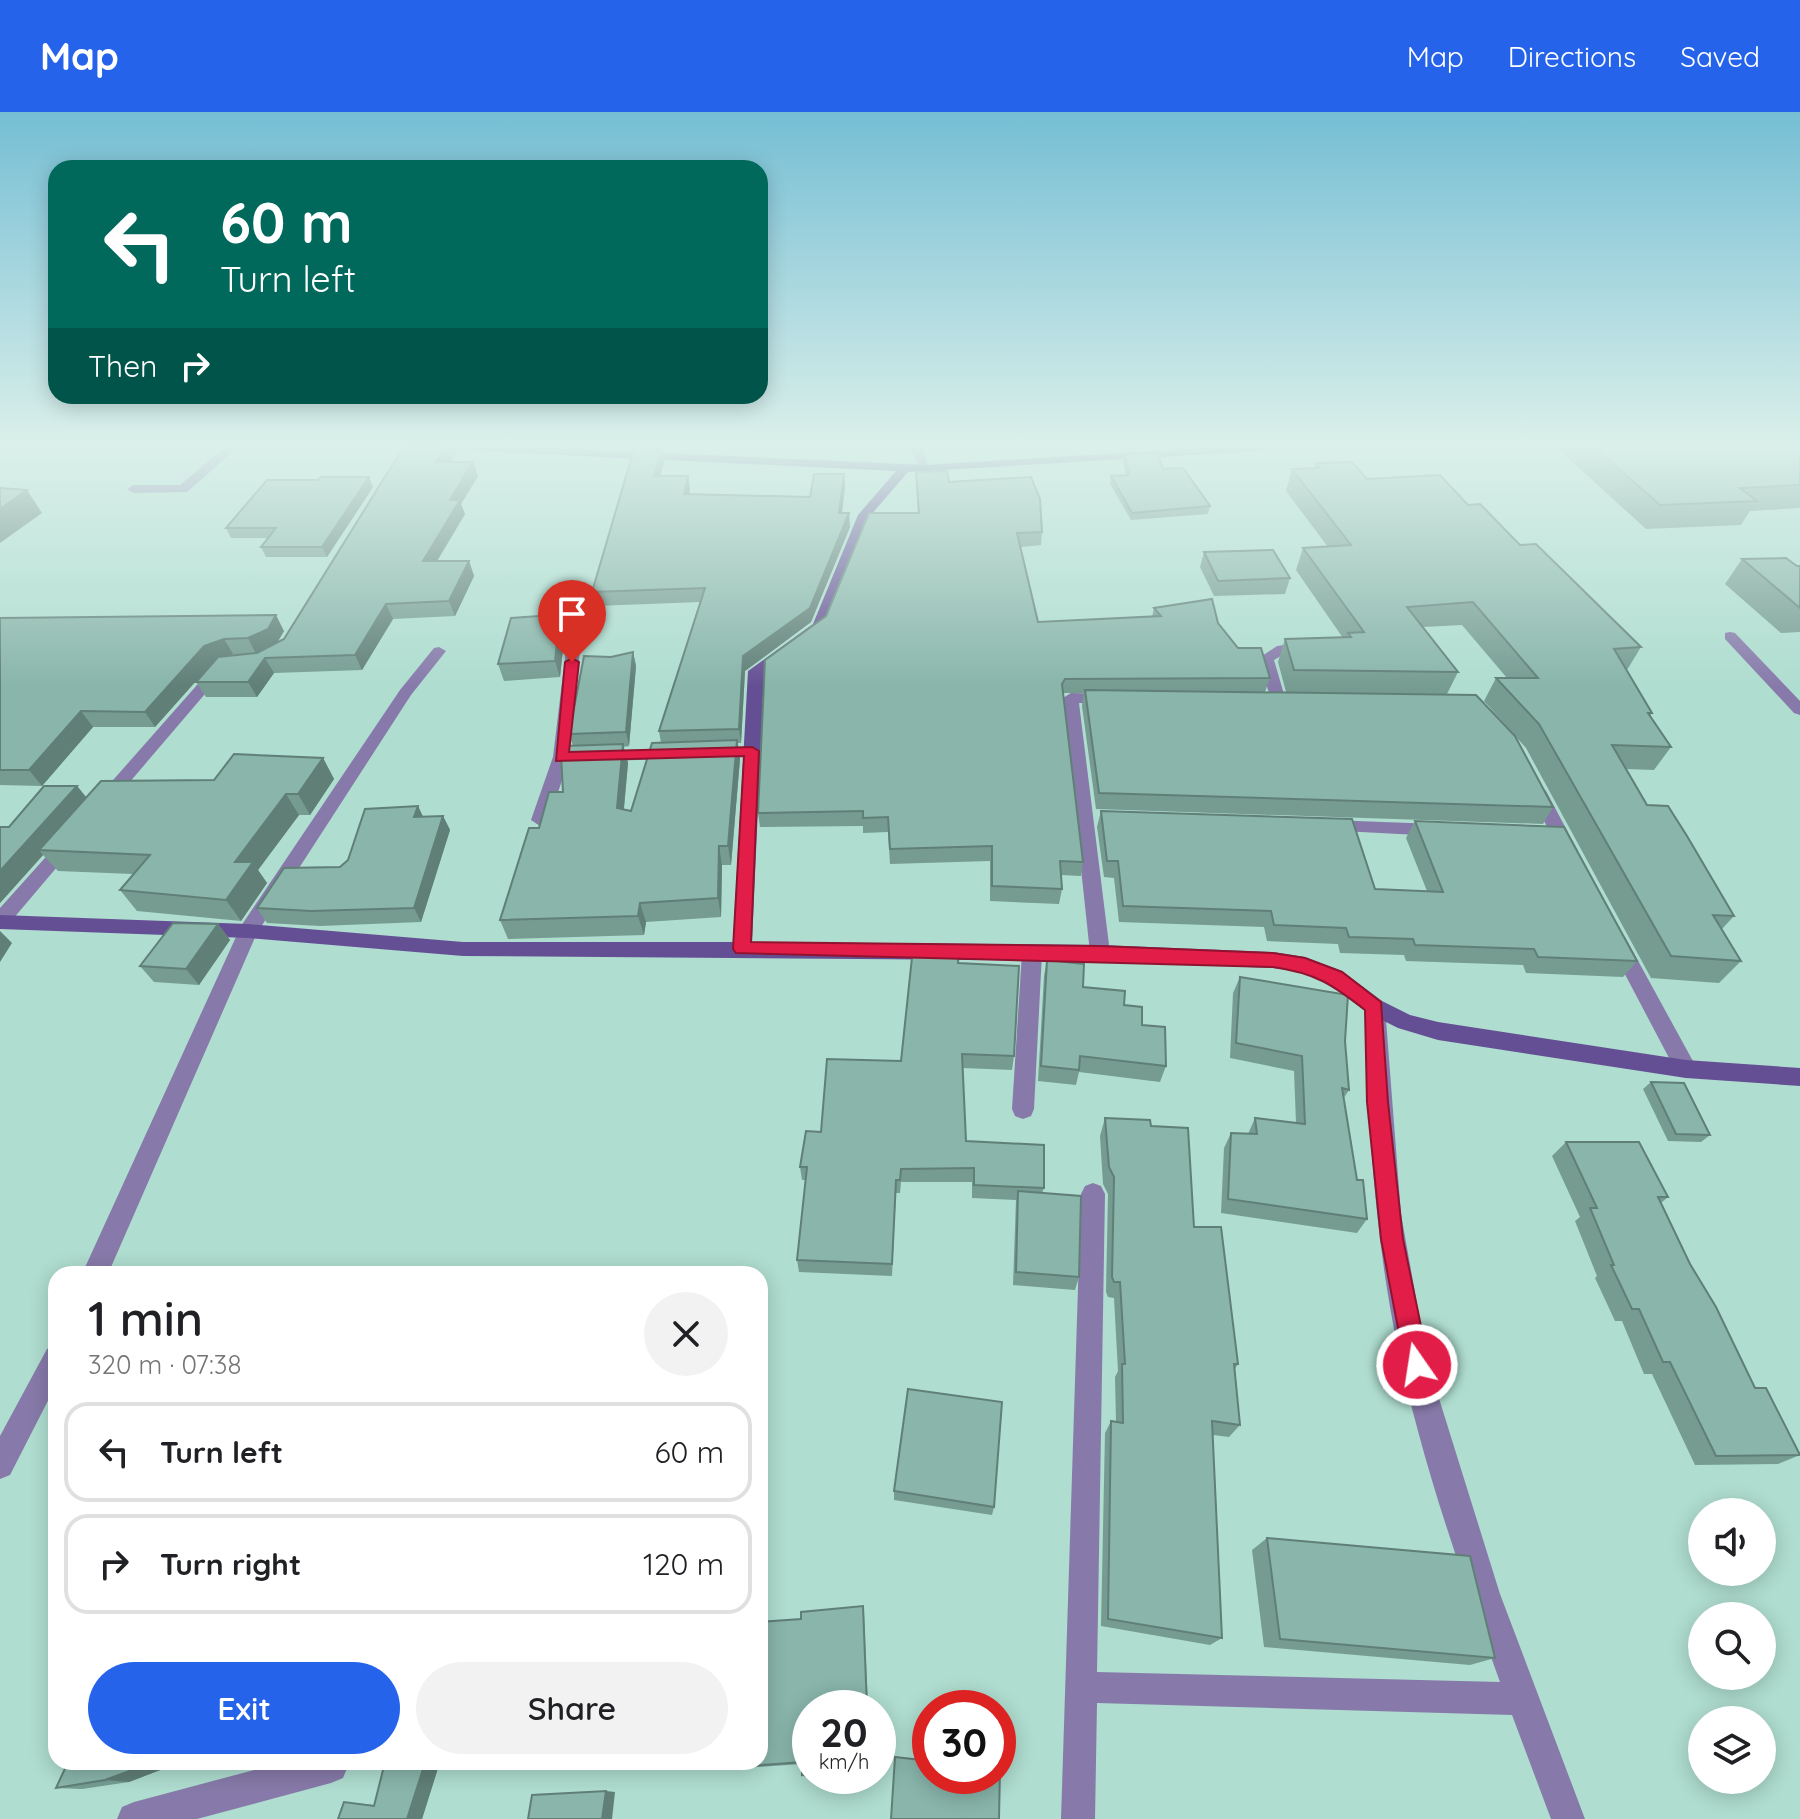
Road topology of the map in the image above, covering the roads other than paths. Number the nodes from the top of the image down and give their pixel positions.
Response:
1 (859, 528) edge
2 (1730, 636) dead end
3 (1314, 645) edge
4 (439, 651) dead end
5 (577, 658) dead end
6 (234, 662) edge
7 (1135, 699) edge
8 (1278, 701) edge
9 (1800, 710) edge
10 (688, 753) edge
11 (561, 757) junction
12 (1530, 777) edge
13 (540, 820) edge
14 (1307, 825) edge
15 (1449, 830) edge
16 (1575, 861) edge
17 (0, 922) edge
18 (248, 931) junction
19 (1612, 931) edge
20 (742, 949) junction
21 (1032, 953) junction
22 (1100, 953) junction
23 (1375, 1007) junction
24 (1686, 1069) junction
25 (1800, 1077) edge
26 (1023, 1109) dead end
27 (1093, 1194) dead end
28 (99, 1266) edge
29 (48, 1373) edge
30 (0, 1465) edge
31 (1081, 1687) junction
32 (1520, 1699) junction
33 (316, 1770) edge
34 (134, 1819) edge
35 (1078, 1819) edge
36 (1568, 1819) edge

1 - 20 street
2 - 9 street
3 - 8 street
4 - 18 street
5 - 11 street
6 - 17 street
7 - 22 street
10 - 11 street
11 - 13 street
12 - 16 street
14 - 15 street
17 - 18 street
18 - 20 street
18 - 28 street
19 - 24 street
20 - 21 street
21 - 22 street
21 - 26 street
22 - 23 street
23 - 24 street
23 - 32 street
24 - 25 street
27 - 31 street
29 - 30 street
31 - 32 street
31 - 35 street
32 - 36 street
33 - 34 street

